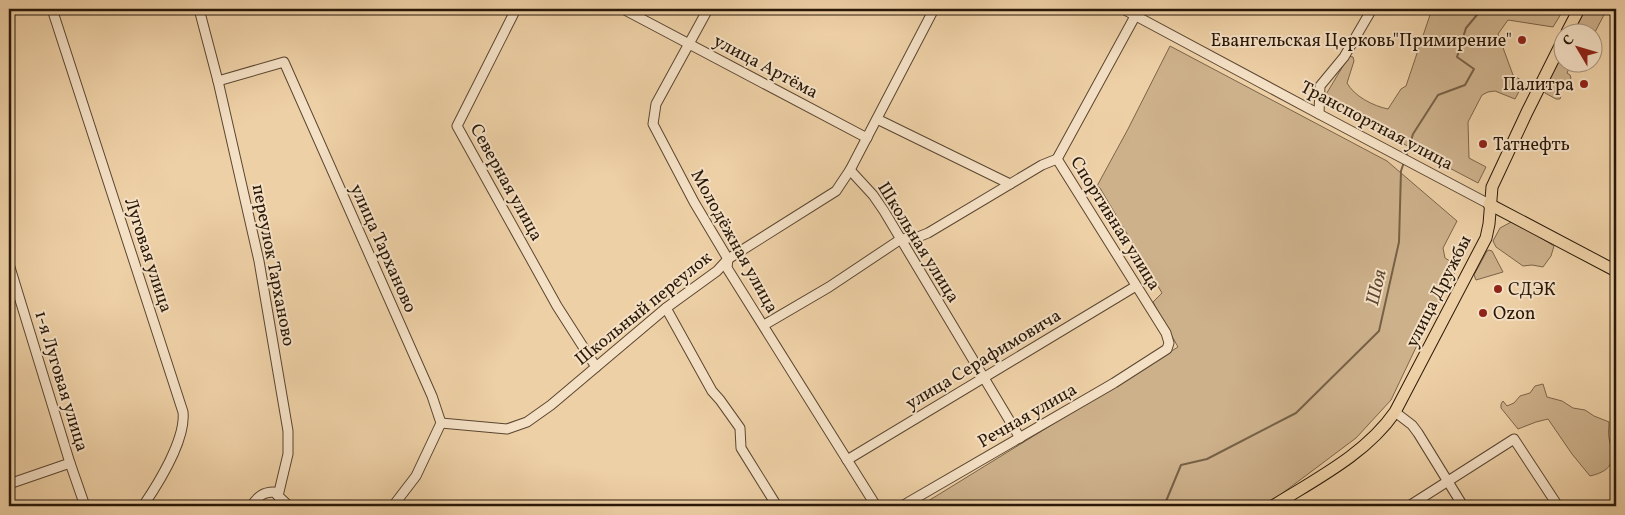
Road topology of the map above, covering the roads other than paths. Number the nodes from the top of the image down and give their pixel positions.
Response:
1 (52, 9) edge
2 (199, 9) edge
3 (516, 9) edge
4 (623, 9) edge
5 (708, 9) edge
6 (934, 9) edge
7 (1123, 9) edge
8 (1372, 9) edge
9 (1579, 9) edge
10 (1137, 12) edge
11 (1572, 22) edge
12 (690, 44) junction
13 (1552, 63) edge
14 (218, 80) junction
15 (1318, 114) junction
16 (877, 118) junction
17 (867, 138) junction
18 (1057, 159) junction
19 (850, 170) junction
20 (1010, 184) junction
21 (1490, 204) junction
22 (1506, 212) junction
23 (1486, 238) junction
24 (901, 239) junction
25 (728, 259) junction
26 (9, 264) edge
27 (1616, 271) edge
28 (1136, 286) junction
29 (666, 308) junction
30 (764, 326) junction
31 (1167, 349) joint
32 (596, 367) junction
33 (983, 377) junction
34 (1395, 412) junction
35 (441, 423) junction
36 (1020, 438) junction
37 (848, 460) junction
38 (70, 463) junction
39 (1448, 482) junction
40 (9, 484) edge
41 (278, 496) junction
42 (85, 506) edge
43 (143, 506) edge
44 (251, 506) edge
45 (289, 506) edge
46 (393, 506) edge
47 (777, 506) edge
48 (876, 506) edge
49 (902, 506) edge
50 (1273, 506) edge
51 (1409, 506) edge
52 (1463, 506) edge
53 (1558, 506) edge

1 - 43 street, Луговая улица
2 - 14 street, переулок Тарханово
3 - 32 street, Северная улица
4 - 12 street, улица Артёма
5 - 12 street, Молодёжная улица
6 - 16 street
7 - 10 street, Транспортная улица
8 - 15 street
9 - 11 main road
10 - 15 street, Транспортная улица
10 - 18 street, Спортивная улица
12 - 17 street, улица Артёма
12 - 25 street, Молодёжная улица
13 - 21 main road, улица Дружбы
14 - 35 street, улица Тарханово
14 - 41 street, переулок Тарханово
15 - 21 street, Транспортная улица
16 - 17 street
16 - 20 street
17 - 19 street
18 - 20 street
18 - 28 street, Спортивная улица
19 - 24 street, Школьная улица
19 - 25 street, Школьный переулок
20 - 24 street
21 - 22 main road, Транспортная улица
21 - 23 main road, улица Дружбы
22 - 23 main road
22 - 27 main road, Транспортная улица
23 - 34 main road, улица Дружбы
24 - 30 street
24 - 33 street, Школьная улица
25 - 29 street, Школьный переулок
25 - 30 street, Молодёжная улица
26 - 38 street, 1-я Луговая улица
28 - 31 street, Спортивная улица
28 - 33 street, улица Серафимовича
29 - 32 street, Школьный переулок
29 - 47 street
30 - 37 street, Молодёжная улица
31 - 36 street, Речная улица
32 - 35 street, Школьный переулок
33 - 36 street, Школьная улица
33 - 37 street, улица Серафимовича
34 - 39 street
34 - 50 main road, улица Дружбы
35 - 46 street
36 - 49 street, Речная улица
37 - 48 street, Молодёжная улица
38 - 40 street
38 - 42 street, 1-я Луговая улица
39 - 51 street
39 - 52 street
39 - 53 street
41 - 44 street
41 - 45 street

